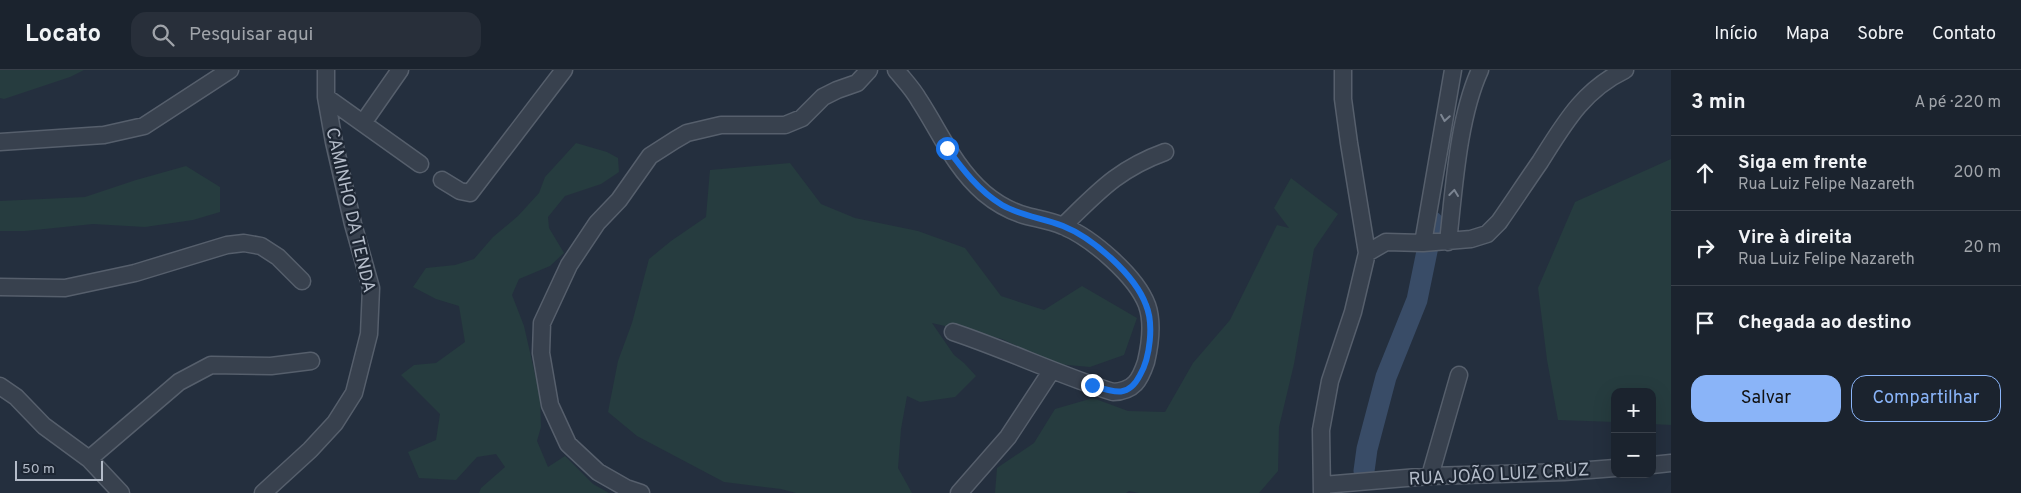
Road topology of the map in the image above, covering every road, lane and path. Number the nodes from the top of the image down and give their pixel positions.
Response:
1 (230, 70) edge
2 (326, 70) edge
3 (400, 70) edge
4 (564, 70) edge
5 (868, 70) edge
6 (896, 70) edge
7 (1343, 70) edge
8 (1453, 70) edge
9 (1480, 70) edge
10 (1624, 70) edge
11 (326, 97) junction
12 (363, 123) junction
13 (0, 142) edge
14 (1165, 152) dead end
15 (420, 164) dead end
16 (442, 180) dead end
17 (1064, 226) junction
18 (1448, 242) junction
19 (1423, 243) junction
20 (1367, 253) junction
21 (302, 281) dead end
22 (0, 287) edge
23 (953, 332) dead end
24 (311, 361) dead end
25 (1052, 370) junction
26 (1459, 375) dead end
27 (0, 386) edge
28 (89, 459) junction
29 (1671, 464) edge
30 (1656, 465) edge
31 (1611, 468) edge
32 (1430, 476) junction
33 (1387, 486) edge
34 (1323, 489) edge
35 (121, 493) edge
36 (263, 493) edge
37 (641, 493) edge
38 (959, 493) edge

1 - 13 street
2 - 11 street, CAMINHO DA TENDA
3 - 12 street
4 - 16 street
5 - 37 street
6 - 17 street
7 - 20 street
8 -> 19 street
18 -> 9 street
10 - 18 street
11 - 12 street
11 - 36 street, CAMINHO DA TENDA
12 - 15 street
14 - 17 street
17 - 25 street
18 - 19 street
19 - 20 street
20 - 34 street
21 - 22 street
23 - 25 street
24 - 28 street
25 - 38 street
26 - 32 street
27 - 28 street
28 - 35 street
29 - 30 street
31 - 32 street, RUA JOÃO LUIZ CRUZ
32 - 33 street, RUA JOÃO LUIZ CRUZ
33 - 34 street, RUA JOÃO LUIZ CRUZ

